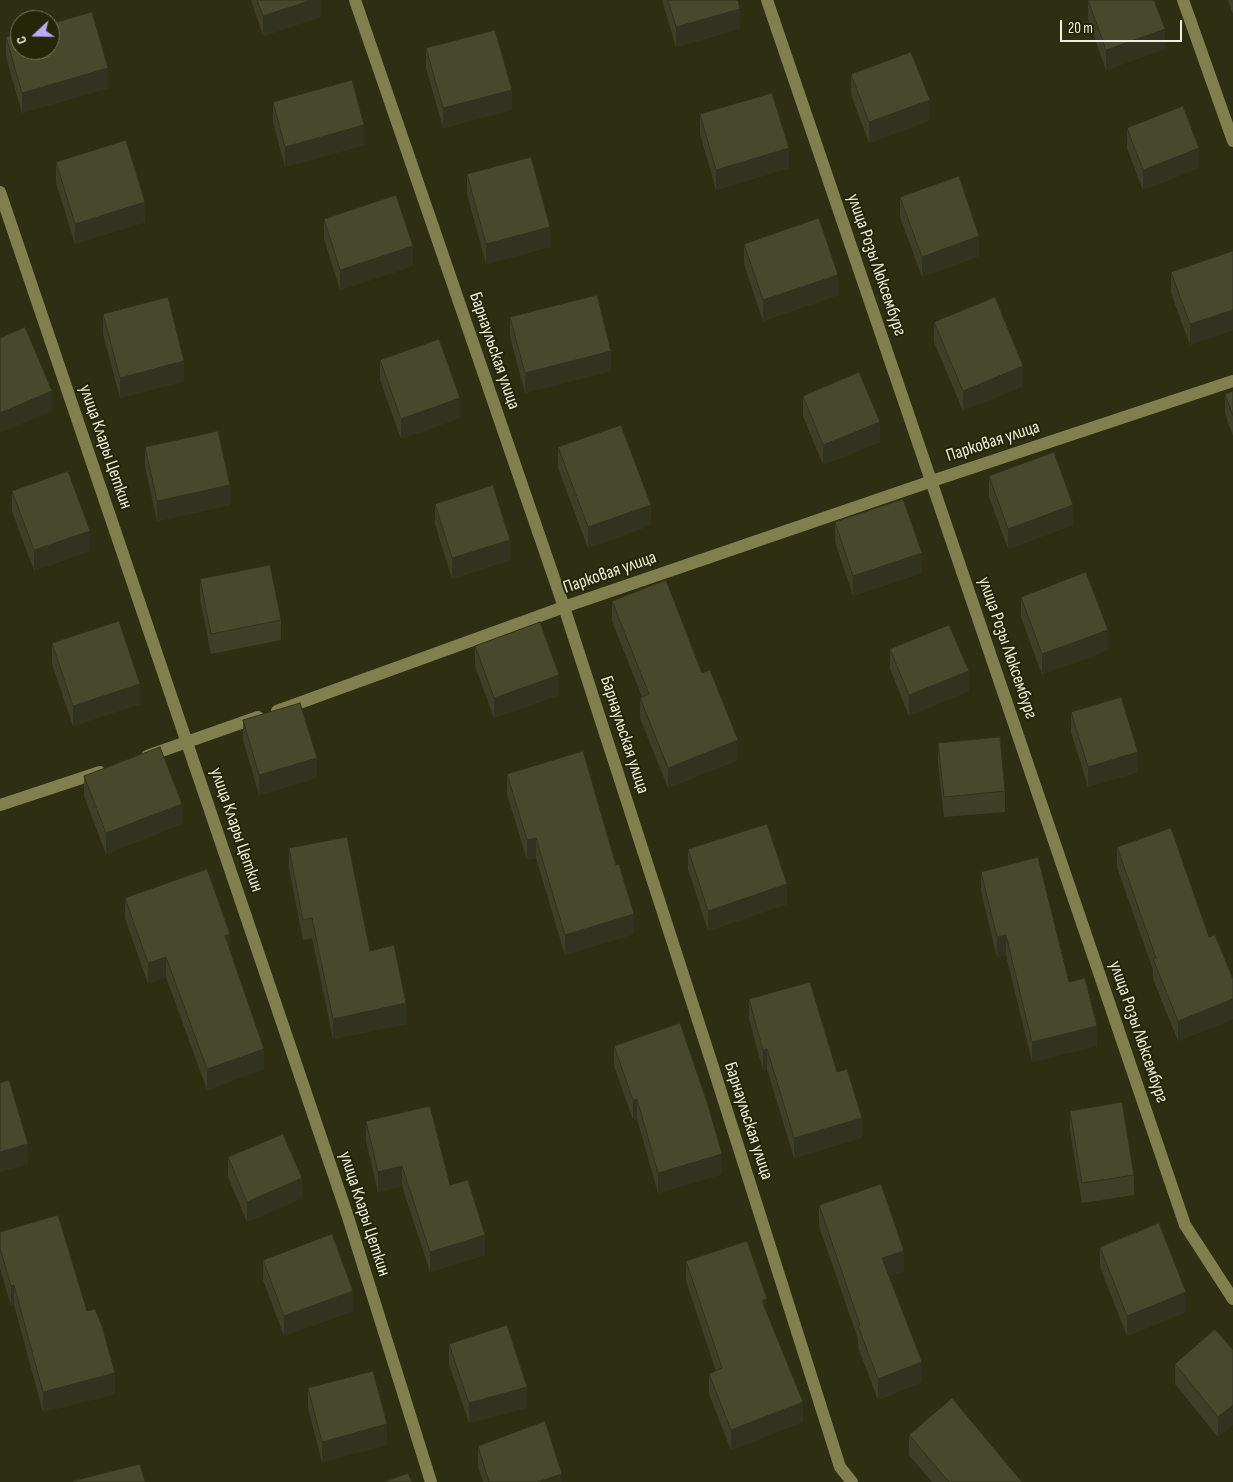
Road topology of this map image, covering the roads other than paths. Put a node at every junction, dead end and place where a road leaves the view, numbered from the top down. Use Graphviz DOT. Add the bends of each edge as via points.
graph roads {
  1 [pos="355,0"];
  2 [pos="766,0"];
  3 [pos="1183,0"];
  4 [pos="1233,141"];
  5 [pos="0,192"];
  6 [pos="1233,381"];
  7 [pos="932,481"];
  8 [pos="564,607"];
  9 [pos="188,743"];
  10 [pos="131,762"];
  11 [pos="113,768"];
  12 [pos="0,805"];
  13 [pos="1233,1299"];
  14 [pos="432,1482"];
  15 [pos="852,1482"];
  1 -- 8 [label="street, Барнаульская улица"];
  2 -- 7 [label="street, улица Розы Люксембург"];
  3 -- 4 [label="street"];
  5 -- 9 [label="street, улица Клары Цеткин"];
  6 -- 7 [label="street, Парковая улица"];
  7 -- 8 [label="street, Парковая улица"];
  7 -- 13 [label="street, улица Розы Люксембург" via="1185,1225"];
  8 -- 9 [label="street, Парковая улица"];
  8 -- 15 [label="street, Барнаульская улица" via="840,1467"];
  9 -- 10 [label="street, Парковая улица"];
  9 -- 14 [label="street, улица Клары Цеткин" via="347,1214"];
  11 -- 12 [label="street"];
}
